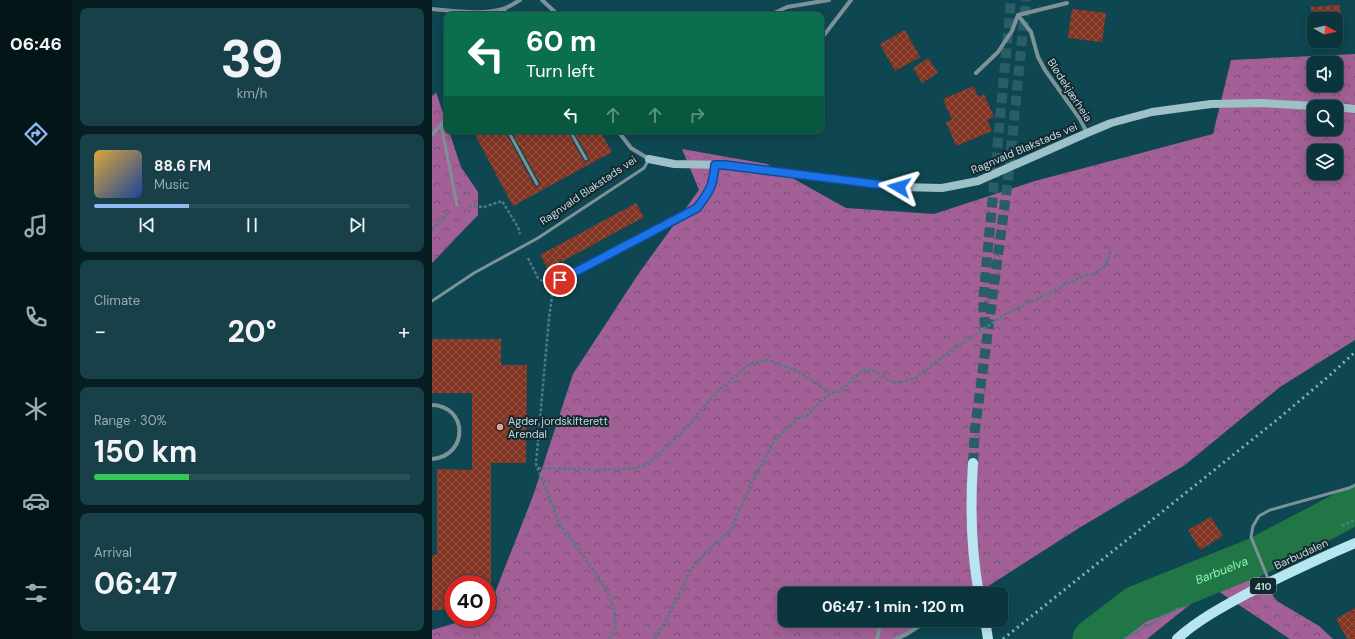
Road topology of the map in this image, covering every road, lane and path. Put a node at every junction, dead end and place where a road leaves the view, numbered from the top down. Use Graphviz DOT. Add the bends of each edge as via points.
graph roads {
  1 [pos="520,0"];
  2 [pos="542,0"];
  3 [pos="828,0"];
  4 [pos="851,0"];
  5 [pos="1067,3"];
  6 [pos="504,8"];
  7 [pos="432,9"];
  8 [pos="505,12"];
  9 [pos="555,12"];
  10 [pos="777,12"];
  11 [pos="1018,15"];
  12 [pos="824,35"];
  13 [pos="976,73"];
  14 [pos="1307,106"];
  15 [pos="1343,108"];
  16 [pos="1355,109"];
  17 [pos="444,121"];
  18 [pos="441,124"];
  19 [pos="1087,133"];
  20 [pos="432,134"];
  21 [pos="510,134"];
  22 [pos="572,134"];
  23 [pos="620,134"];
  24 [pos="586,159"];
  25 [pos="649,159"];
  26 [pos="715,165"];
  27 [pos="537,184"];
  28 [pos="456,205"];
  29 [pos="484,207"];
  30 [pos="518,227"];
  31 [pos="432,230"];
  32 [pos="1111,251"];
  33 [pos="529,263"];
  34 [pos="554,280"];
  35 [pos="560,280"];
  36 [pos="554,286"];
  37 [pos="432,302"];
  38 [pos="831,393"];
  39 [pos="432,405"];
  40 [pos="432,459"];
  41 [pos="973,463"];
  42 [pos="538,468"];
  43 [pos="1355,485"];
  44 [pos="1355,520"];
  45 [pos="1342,526"];
  46 [pos="1355,543"];
  47 [pos="1269,582"];
  48 [pos="978,587"];
  49 [pos="1181,608"];
  50 [pos="880,627"];
  51 [pos="918,627"];
  52 [pos="986,627"];
  53 [pos="609,639"];
  54 [pos="655,639"];
  55 [pos="877,639"];
  56 [pos="896,639"];
  57 [pos="988,639"];
  58 [pos="1124,639"];
  59 [pos="1177,639"];
  1 -- 6 [label="street"];
  2 -- 9 [label="street"];
  3 -- 10 [label="street"];
  4 -- 12 [label="street"];
  5 -- 11 [label="street"];
  6 -- 7 [label="street" via="457,12"];
  6 -- 8 [label="street"];
  11 -- 13 [label="street" via="998,52"];
  11 -- 19 [label="street, Blødekjærheia" via="1032,32 1038,57 1045,70"];
  14 -- 19 [label="street, Ragnvald Blakstads vei" via="1211,104 1152,112 1111,123"];
  15 -- 16 [label="street"];
  17 -- 18 [label="street"];
  18 -- 20 [label="street"];
  18 -- 28 [label="lane"];
  19 -- 26 [label="street, Ragnvald Blakstads vei" via="978,181 942,188 899,187"];
  21 -- 27 [label="lane"];
  22 -- 24 [label="lane"];
  23 -- 25 [label="street" via="631,148"];
  25 -- 26 [label="street, Ragnvald Blakstads vei" via="674,164"];
  25 -- 37 [label="lane, Ragnvald Blakstads vei" via="644,168"];
  26 -- 35 [label="lane" via="713,182 708,194 697,208"];
  28 -- 31 [label="path"];
  29 -- 30 [label="path" via="502,201"];
  32 -- 38 [label="path" via="1105,266 1095,273 1079,278 1004,315 932,364 916,378 901,382 890,380 873,370 862,370 840,391"];
  33 -- 34 [label="path" via="538,278 545,282"];
  36 -- 42 [label="path" via="548,318 536,464"];
  38 -- 42 [label="path" via="797,371 766,360 749,364 713,396 684,430 651,462 637,468 616,470"];
  38 -- 54 [label="path" via="810,414 799,418 776,438 730,531 691,569"];
  39 -- 40 [label="street" via="446,408 453,414 460,431 459,440 448,455"];
  41 -- 48 [label="main road" via="970,507"];
  42 -- 53 [label="path" via="559,523 602,582 614,608 616,627"];
  43 -- 47 [label="lane" via="1270,510 1259,516 1253,526 1251,537"];
  44 -- 45 [label="path"];
  46 -- 47 [label="main road, Barbudalen / 410"];
  47 -- 59 [label="main road, Barbudalen / 410" via="1190,627"];
  49 -- 58 [label="path"];
  50 -- 55 [label="street"];
  51 -- 56 [label="street"];
  52 -- 57 [label="main road"];
}
